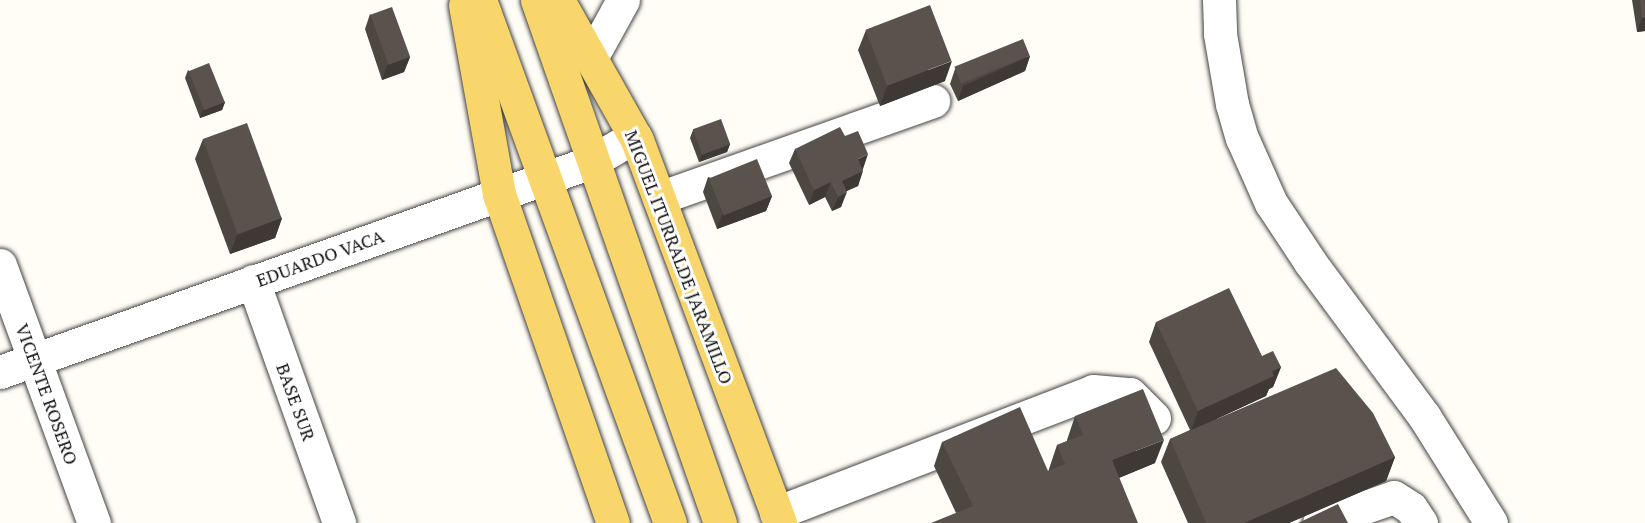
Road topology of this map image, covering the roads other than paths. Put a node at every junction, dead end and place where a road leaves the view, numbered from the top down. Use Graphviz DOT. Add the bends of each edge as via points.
graph roads {
  1 [pos="465,0"];
  2 [pos="480,0"];
  3 [pos="537,0"];
  4 [pos="558,0"];
  5 [pos="622,0"];
  6 [pos="1219,0"];
  7 [pos="591,58"];
  8 [pos="933,101"];
  9 [pos="635,136"];
  10 [pos="591,162"];
  11 [pos="547,177"];
  12 [pos="500,194"];
  13 [pos="659,198"];
  14 [pos="0,265"];
  15 [pos="254,281"];
  16 [pos="34,360"];
  17 [pos="0,372"];
  18 [pos="1154,418"];
  19 [pos="778,518"];
  20 [pos="94,523"];
  21 [pos="339,523"];
  22 [pos="613,523"];
  23 [pos="670,523"];
  24 [pos="720,523"];
  25 [pos="1318,523"];
  26 [pos="1421,523"];
  27 [pos="1491,523"];
  1 -- 12 [label="main road"];
  2 -- 11 [label="main road"];
  3 -- 10 [label="main road"];
  4 -- 7 [label="main road, MIGUEL ITURRALDE JARAMILLO"];
  5 -- 7 [label="street"];
  6 -- 27 [label="street" via="1220,34 1232,104 1242,138 1271,203 1303,253 1424,416"];
  7 -- 9 [label="main road, MIGUEL ITURRALDE JARAMILLO"];
  8 -- 13 [label="street"];
  9 -- 10 [label="street, EDUARDO VACA"];
  9 -- 13 [label="main road, MIGUEL ITURRALDE JARAMILLO"];
  10 -- 11 [label="street, EDUARDO VACA"];
  10 -- 24 [label="main road"];
  11 -- 12 [label="street, EDUARDO VACA"];
  11 -- 23 [label="main road"];
  12 -- 15 [label="street, EDUARDO VACA"];
  12 -- 22 [label="main road"];
  13 -- 19 [label="main road, MIGUEL ITURRALDE JARAMILLO"];
  14 -- 16 [label="street, VICENTE ROSERO"];
  15 -- 16 [label="street, EDUARDO VACA"];
  15 -- 21 [label="street, BASE SUR"];
  16 -- 17 [label="street, EDUARDO VACA"];
  16 -- 20 [label="street, VICENTE ROSERO"];
  18 -- 19 [label="street" via="1130,394 1094,391"];
  25 -- 26 [label="street" via="1394,497 1411,508"];
}
